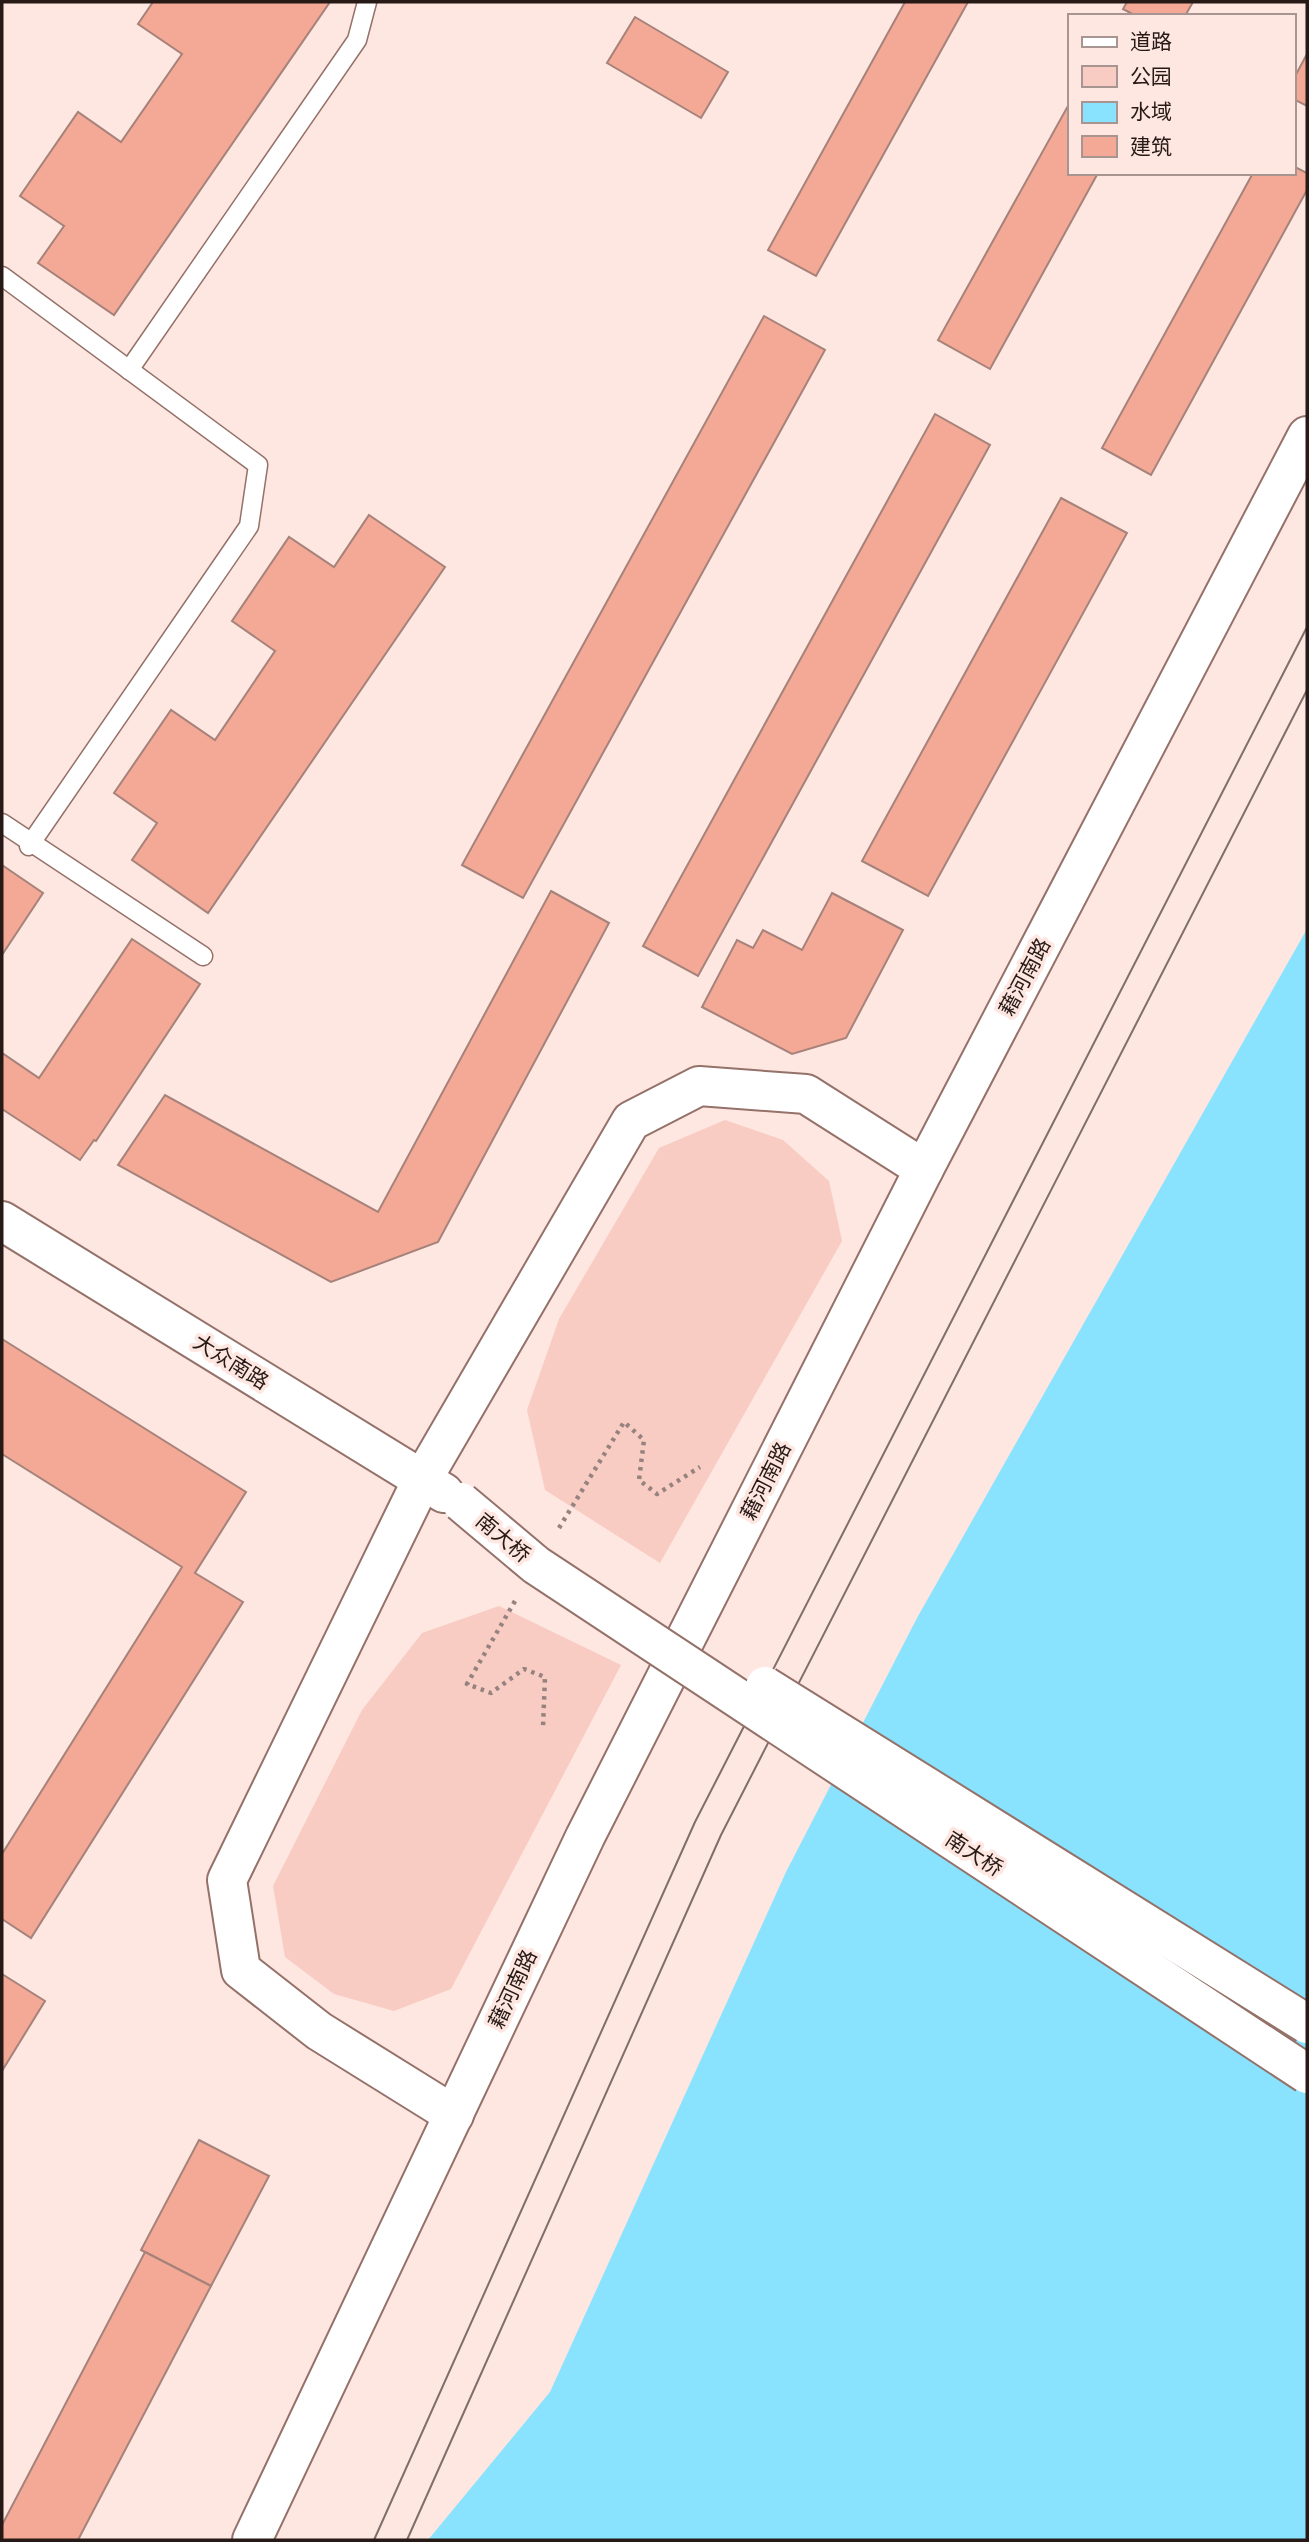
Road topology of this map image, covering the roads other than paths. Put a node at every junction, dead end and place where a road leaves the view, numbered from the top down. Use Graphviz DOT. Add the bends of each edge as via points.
graph roads {
  1 [pos="367,2"];
  2 [pos="2,276"];
  3 [pos="129,370"];
  4 [pos="1307,436"];
  5 [pos="2,823"];
  6 [pos="30,844"];
  7 [pos="203,956"];
  8 [pos="924,1169"];
  9 [pos="2,1221"];
  10 [pos="422,1480"];
  11 [pos="460,1502"];
  12 [pos="541,1557"];
  13 [pos="1307,2024"];
  14 [pos="1307,2074"];
  15 [pos="454,2115"];
  16 [pos="252,2540"];
  1 -- 3 [label="lane" via="357,40"];
  2 -- 3 [label="lane"];
  3 -- 6 [label="lane" via="258,465 249,526"];
  4 -- 8 [label="main road, 藉河南路"];
  5 -- 6 [label="lane"];
  6 -- 7 [label="lane"];
  8 -- 10 [label="main road" via="806,1094 699,1086 631,1121"];
  8 -- 15 [label="main road, 藉河南路" via="585,1837"];
  9 -- 10 [label="main road, 大众南路"];
  10 -- 11 [label="main road, 大众南路"];
  10 -- 15 [label="main road" via="227,1880 241,1970 318,2031"];
  11 -- 12 [label="main road, 南大桥, bridge"];
  12 -- 13 [label="main road, 南大桥, bridge"];
  12 -- 14 [label="main road, 南大桥, bridge"];
  15 -- 16 [label="main road, 藉河南路"];
}
